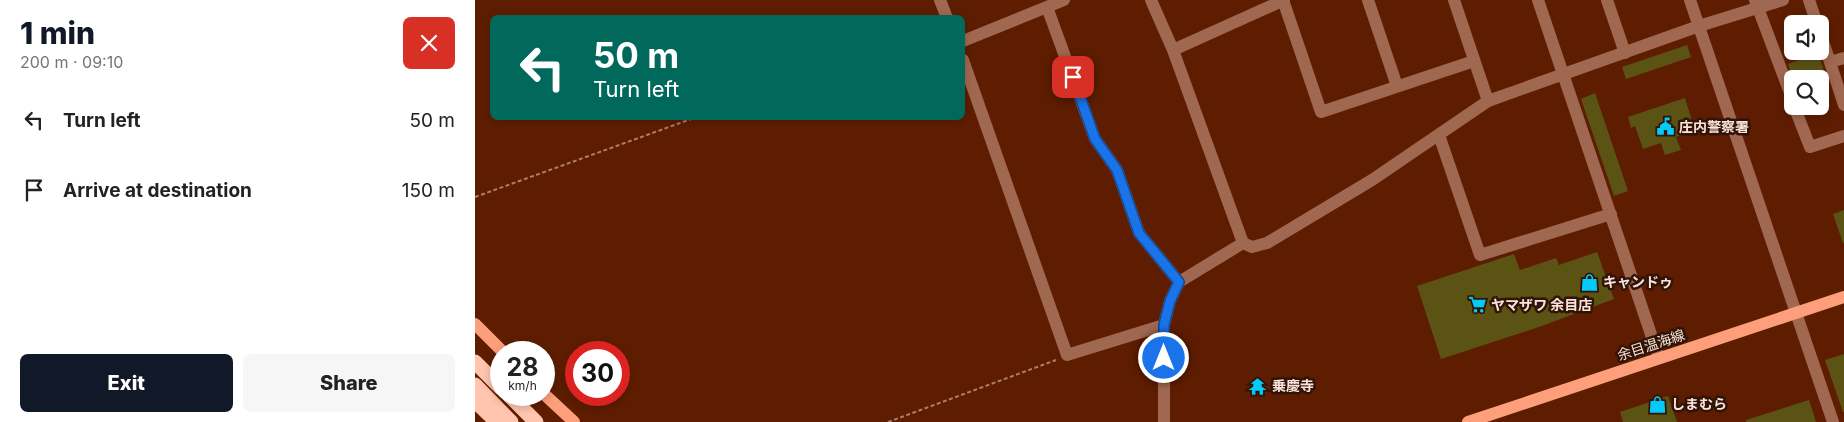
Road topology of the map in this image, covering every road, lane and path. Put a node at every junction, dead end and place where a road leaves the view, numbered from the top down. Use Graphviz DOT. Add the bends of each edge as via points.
graph roads {
  1 [pos="941,0"];
  2 [pos="1063,0"];
  3 [pos="1151,0"];
  4 [pos="1284,0"];
  5 [pos="1368,0"];
  6 [pos="1454,0"];
  7 [pos="1538,0"];
  8 [pos="1607,0"];
  9 [pos="1690,0"];
  10 [pos="1783,0"];
  11 [pos="1809,0"];
  12 [pos="1757,4"];
  13 [pos="1047,6"];
  14 [pos="946,15"];
  15 [pos="1814,15"];
  16 [pos="1699,26"];
  17 [pos="965,40"];
  18 [pos="1173,50"];
  19 [pos="1625,53"];
  20 [pos="1844,58"];
  21 [pos="1829,59"];
  22 [pos="1474,61"];
  23 [pos="1830,62"];
  24 [pos="965,66"];
  25 [pos="1564,74"];
  26 [pos="1784,77"];
  27 [pos="1397,86"];
  28 [pos="1488,101"];
  29 [pos="1844,105"];
  30 [pos="1798,115"];
  31 [pos="688,120"];
  32 [pos="1439,135"];
  33 [pos="1844,136"];
  34 [pos="475,196"];
  35 [pos="1611,214"];
  36 [pos="1243,243"];
  37 [pos="1179,282"];
  38 [pos="1844,296"];
  39 [pos="1796,313"];
  40 [pos="475,324"];
  41 [pos="1164,325"];
  42 [pos="492,341"];
  43 [pos="1067,355"];
  44 [pos="1659,358"];
  45 [pos="475,362"];
  46 [pos="490,377"];
  47 [pos="475,385"];
  48 [pos="475,401"];
  49 [pos="555,404"];
  50 [pos="520,406"];
  51 [pos="497,422"];
  52 [pos="511,422"];
  53 [pos="537,422"];
  54 [pos="574,422"];
  55 [pos="888,422"];
  56 [pos="1163,422"];
  57 [pos="1468,422"];
  58 [pos="1833,422"];
  1 -- 14 [label="street"];
  2 -- 13 [label="street"];
  3 -- 18 [label="street"];
  4 -- 18 [label="street"];
  4 -- 27 [label="street" via="1321,112"];
  5 -- 27 [label="street"];
  6 -- 22 [label="street"];
  7 -- 25 [label="street"];
  8 -- 19 [label="street"];
  9 -- 16 [label="street"];
  10 -- 12 [label="street"];
  11 -- 15 [label="street"];
  12 -- 16 [label="street"];
  12 -- 26 [label="street"];
  13 -- 17 [label="street"];
  13 -- 37 [label="street" via="1095,139 1117,170 1139,233"];
  16 -- 19 [label="street"];
  16 -- 39 [label="street"];
  18 -- 36 [label="street"];
  19 -- 25 [label="street"];
  20 -- 23 [label="street"];
  21 -- 23 [label="street"];
  22 -- 27 [label="street"];
  22 -- 28 [label="street"];
  23 -- 29 [label="street"];
  24 -- 43 [label="street"];
  25 -- 28 [label="street"];
  25 -- 35 [label="street"];
  28 -- 32 [label="street"];
  30 -- 33 [label="street" via="1810,147"];
  31 -- 34 [label="path"];
  32 -- 35 [label="street" via="1481,256"];
  32 -- 36 [label="street" via="1267,243 1252,247"];
  35 -- 44 [label="street"];
  36 -- 37 [label="street"];
  37 -- 41 [label="street"];
  38 -- 39 [label="main road, 余目温海線"];
  39 -- 44 [label="main road, 余目温海線"];
  39 -- 58 [label="street"];
  40 -- 42 [label="main road"];
  41 -- 43 [label="street"];
  41 -- 56 [label="street"];
  43 -- 55 [label="path"];
  44 -- 57 [label="main road, 余目温海線"];
  45 -- 46 [label="highway"];
  47 -- 52 [label="highway"];
  48 -- 51 [label="highway"];
  49 -- 54 [label="main road"];
  50 -- 53 [label="highway"];
}
